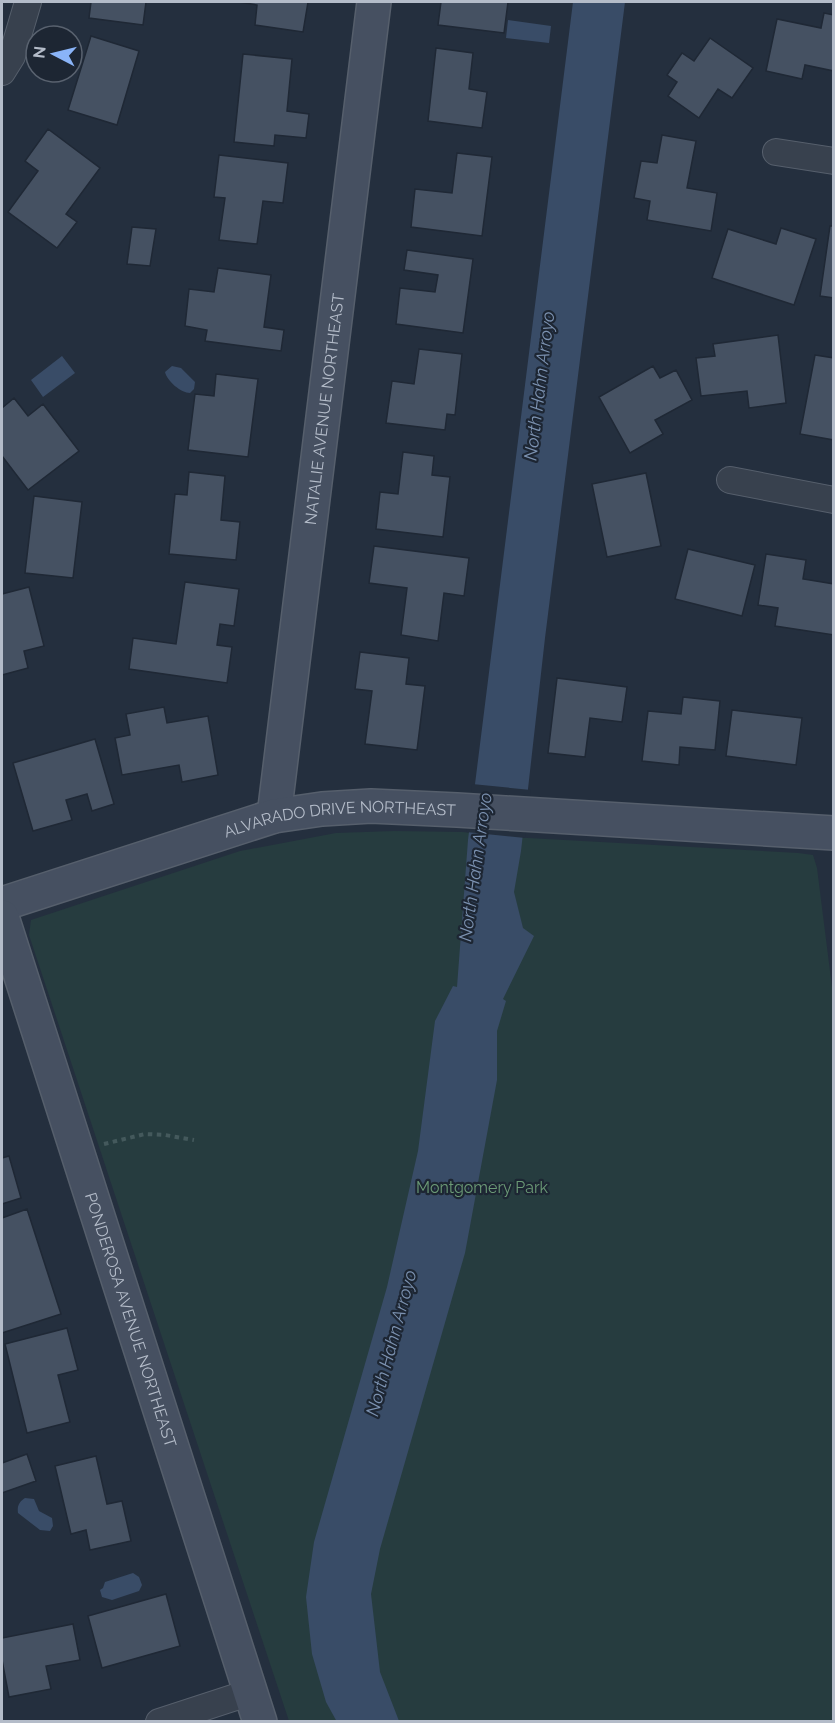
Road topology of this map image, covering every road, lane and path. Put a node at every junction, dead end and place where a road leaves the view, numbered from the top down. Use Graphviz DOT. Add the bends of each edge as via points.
graph roads {
  1 [pos="28,2"];
  2 [pos="374,2"];
  3 [pos="2,72"];
  4 [pos="776,152"];
  5 [pos="834,161"];
  6 [pos="730,480"];
  7 [pos="834,500"];
  8 [pos="274,816"];
  9 [pos="834,832"];
  10 [pos="2,904"];
  11 [pos="2,917"];
  12 [pos="194,1140"];
  13 [pos="97,1146"];
  14 [pos="255,1707"];
  15 [pos="159,1722"];
  1 -- 3 [label="street" via="12,56"];
  2 -- 8 [label="street, NATALIE AVENUE NORTHEAST"];
  4 -- 5 [label="street"];
  6 -- 7 [label="street"];
  8 -- 9 [label="street, ALVARADO DRIVE NORTHEAST" via="371,806"];
  8 -- 10 [label="street, ALVARADO DRIVE NORTHEAST"];
  11 -- 14 [label="street, PONDEROSA AVENUE NORTHEAST"];
  12 -- 13 [label="path" via="146,1134"];
  14 -- 15 [label="street"];
}
